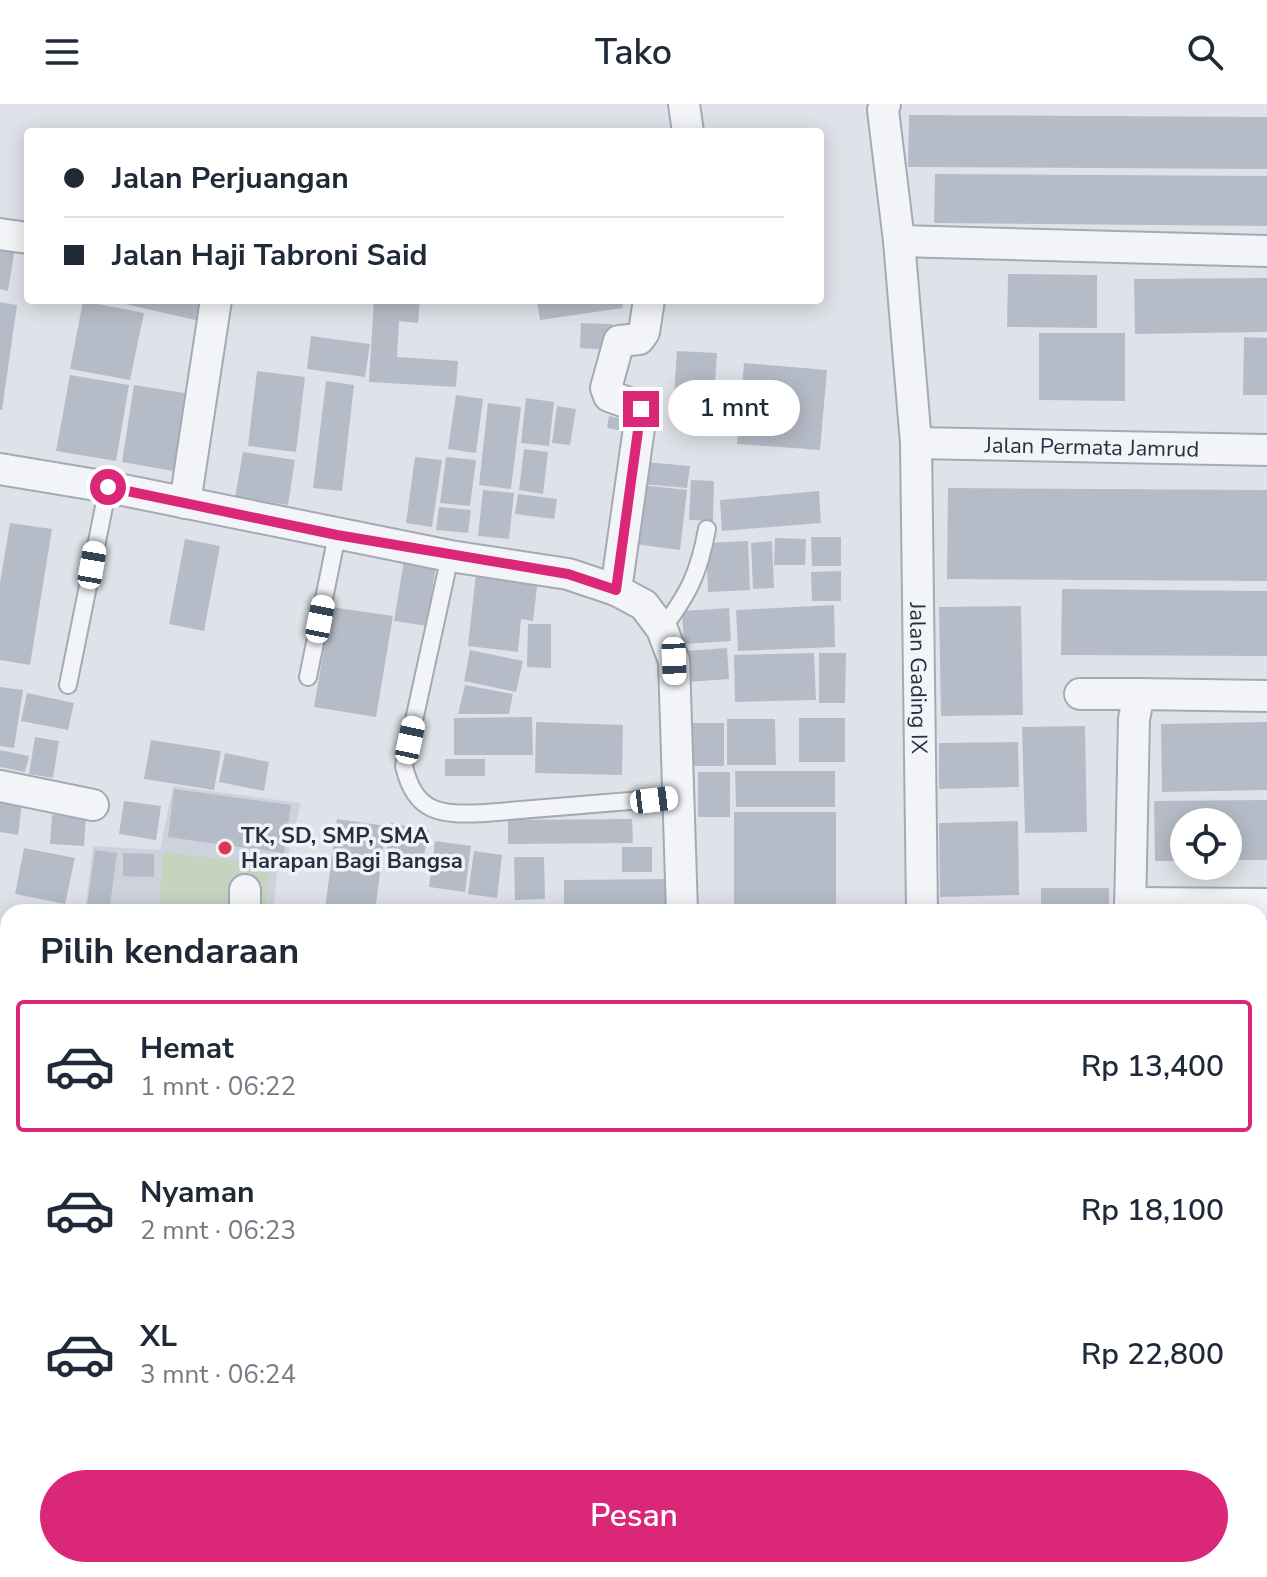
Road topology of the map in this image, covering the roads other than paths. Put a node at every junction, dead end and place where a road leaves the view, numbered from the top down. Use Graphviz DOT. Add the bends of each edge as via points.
graph roads {
  1 [pos="684,104"];
  2 [pos="885,104"];
  3 [pos="687,128"];
  4 [pos="0,234"];
  5 [pos="24,237"];
  6 [pos="899,241"];
  7 [pos="1267,251"];
  8 [pos="215,304"];
  9 [pos="648,304"];
  10 [pos="916,443"];
  11 [pos="1267,450"];
  12 [pos="0,469"];
  13 [pos="108,487"];
  14 [pos="185,503"];
  15 [pos="707,529"];
  16 [pos="337,535"];
  17 [pos="450,556"];
  18 [pos="616,590"];
  19 [pos="662,629"];
  20 [pos="308,677"];
  21 [pos="68,685"];
  22 [pos="1080,694"];
  23 [pos="1267,696"];
  24 [pos="1136,706"];
  25 [pos="0,786"];
  26 [pos="678,797"];
  27 [pos="93,805"];
  28 [pos="682,904"];
  29 [pos="922,904"];
  30 [pos="1130,904"];
  1 -- 3 [label="street"];
  2 -- 6 [label="street, Jalan Gading IX"];
  4 -- 5 [label="street"];
  6 -- 7 [label="street"];
  6 -- 10 [label="street, Jalan Gading IX"];
  8 -- 14 [label="street"];
  9 -- 18 [label="street" via="643,336 619,341 606,388 609,396 637,406 641,414"];
  10 -- 11 [label="street, Jalan Permata Jamrud"];
  10 -- 29 [label="street, Jalan Gading IX"];
  12 -- 13 [label="street"];
  13 -- 14 [label="street"];
  13 -- 21 [label="lane"];
  14 -- 16 [label="street"];
  15 -- 19 [label="lane" via="700,565 684,600"];
  16 -- 17 [label="street"];
  16 -- 20 [label="lane"];
  17 -- 18 [label="street" via="568,574"];
  17 -- 26 [label="lane" via="404,766 409,787 425,806 470,814"];
  18 -- 19 [label="street" via="644,605"];
  19 -- 26 [label="street" via="674,661"];
  22 -- 24 [label="street"];
  23 -- 24 [label="street"];
  24 -- 30 [label="street"];
  25 -- 27 [label="street"];
  26 -- 28 [label="street"];
}
